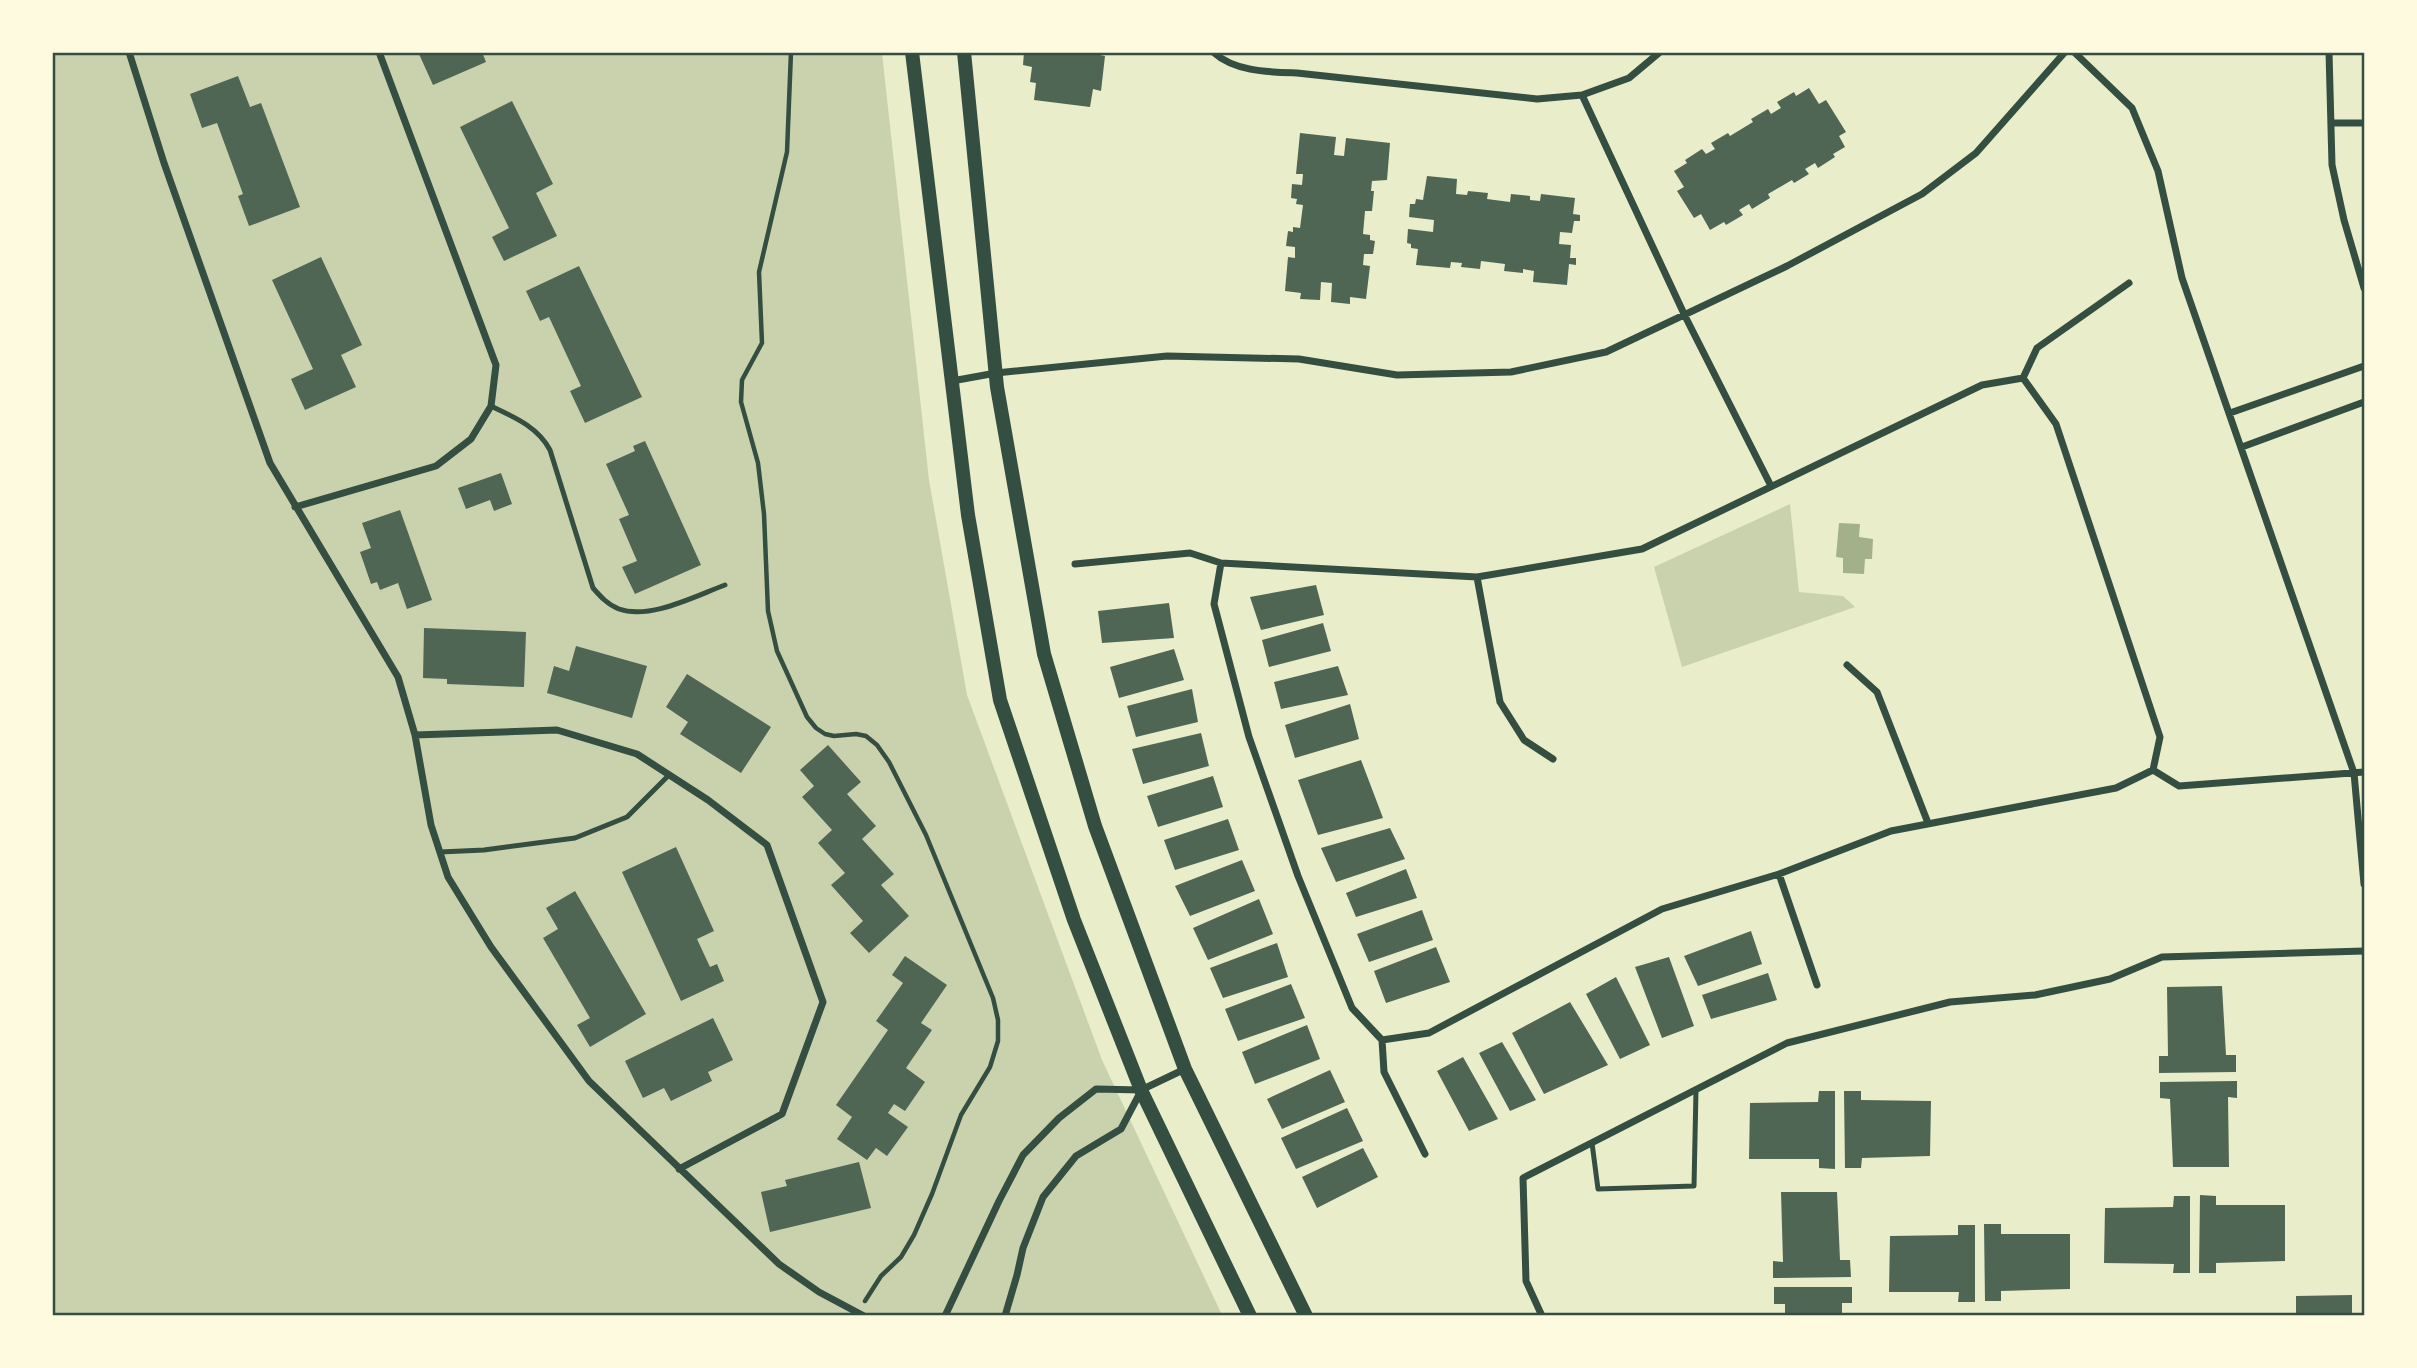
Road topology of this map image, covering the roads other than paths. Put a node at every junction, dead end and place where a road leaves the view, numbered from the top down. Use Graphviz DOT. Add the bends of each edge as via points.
graph roads {
  1 [pos="129,52"];
  2 [pos="379,52"];
  3 [pos="912,52"];
  4 [pos="964,52"];
  5 [pos="1213,52"];
  6 [pos="1660,52"];
  7 [pos="2065,52"];
  8 [pos="2074,52"];
  9 [pos="2329,52"];
  10 [pos="1582,95"];
  11 [pos="2331,123"];
  12 [pos="2364,123"];
  13 [pos="2129,283"];
  14 [pos="2364,288"];
  15 [pos="1685,316"];
  16 [pos="2364,366"];
  17 [pos="996,373"];
  18 [pos="2023,378"];
  19 [pos="952,381"];
  20 [pos="2364,402"];
  21 [pos="491,406"];
  22 [pos="2230,412"];
  23 [pos="2242,447"];
  24 [pos="1771,486"];
  25 [pos="295,508"];
  26 [pos="1221,563"];
  27 [pos="1075,564"];
  28 [pos="1477,577"];
  29 [pos="725,585"];
  30 [pos="1847,665"];
  31 [pos="415,735"];
  32 [pos="1553,759"];
  33 [pos="2153,770"];
  34 [pos="2364,772"];
  35 [pos="2354,773"];
  36 [pos="669,775"];
  37 [pos="1928,823"];
  38 [pos="440,852"];
  39 [pos="1779,874"];
  40 [pos="2364,884"];
  41 [pos="2364,951"];
  42 [pos="1817,985"];
  43 [pos="1382,1040"];
  44 [pos="1185,1069"];
  45 [pos="1141,1090"];
  46 [pos="1696,1090"];
  47 [pos="1592,1143"];
  48 [pos="1425,1154"];
  49 [pos="679,1169"];
  50 [pos="860,1314"];
  51 [pos="946,1315"];
  52 [pos="1005,1315"];
  53 [pos="1250,1315"];
  54 [pos="1306,1315"];
  55 [pos="1542,1315"];
  1 -- 25 [label="street" via="163,163 270,463"];
  2 -- 21 [label="street" via="496,365"];
  3 -- 19 [label="main road"];
  4 -- 17 [label="main road"];
  5 -- 10 [label="street" via="1226,63 1271,72 1537,99"];
  6 -- 10 [label="street" via="1629,78"];
  7 -- 15 [label="street" via="1976,153 1922,194"];
  8 -- 22 [label="street" via="2132,108 2158,171 2182,278"];
  9 -- 11 [label="street"];
  10 -- 15 [label="street"];
  11 -- 12 [label="street"];
  11 -- 14 [label="street" via="2332,165"];
  13 -- 18 [label="street" via="2037,348"];
  15 -- 17 [label="street" via="1606,352 1511,372 1397,375 1299,359 1167,356"];
  15 -- 24 [label="street"];
  16 -- 22 [label="street"];
  17 -- 19 [label="street"];
  17 -- 44 [label="main road" via="1044,654 1095,827"];
  18 -- 24 [label="street" via="1982,385"];
  18 -- 33 [label="street" via="2056,424 2160,737"];
  19 -- 45 [label="main road" via="968,515 1000,699 1074,920"];
  20 -- 23 [label="street"];
  21 -- 25 [label="street" via="471,439 436,466"];
  21 -- 29 [label="lane" via="543,438 550,450 593,588 604,600 618,609 645,610"];
  22 -- 23 [label="street"];
  23 -- 35 [label="street"];
  24 -- 28 [label="street" via="1642,549"];
  25 -- 31 [label="street" via="398,677"];
  26 -- 27 [label="street" via="1190,553"];
  26 -- 28 [label="street"];
  26 -- 43 [label="street" via="1214,604 1249,737 1298,876 1352,1008"];
  28 -- 32 [label="street" via="1500,702 1524,740"];
  30 -- 37 [label="street" via="1877,692"];
  31 -- 36 [label="street" via="557,730 637,754"];
  31 -- 38 [label="street"];
  33 -- 35 [label="street" via="2179,786"];
  33 -- 37 [label="street" via="2116,788"];
  34 -- 35 [label="street"];
  35 -- 40 [label="street"];
  36 -- 38 [label="lane" via="627,817 575,838"];
  36 -- 49 [label="street" via="766,845 823,1002 782,1114"];
  37 -- 39 [label="street" via="1891,831"];
  38 -- 49 [label="street" via="449,877 491,947 589,1081"];
  39 -- 42 [label="street"];
  39 -- 43 [label="street" via="1662,909 1429,1033"];
  41 -- 46 [label="street" via="2162,957 2110,979 2035,995 1950,1002 1787,1043"];
  43 -- 48 [label="street" via="1384,1072"];
  44 -- 45 [label="street"];
  44 -- 54 [label="main road"];
  45 -- 51 [label="street" via="1096,1089 1023,1155"];
  45 -- 52 [label="street" via="1121,1129 1076,1156 1043,1197"];
  45 -- 53 [label="main road"];
  46 -- 47 [label="street"];
  46 -- 47 [label="lane" via="1694,1186 1598,1189"];
  47 -- 55 [label="street" via="1523,1178 1526,1281"];
  49 -- 50 [label="street" via="779,1264"];
}
